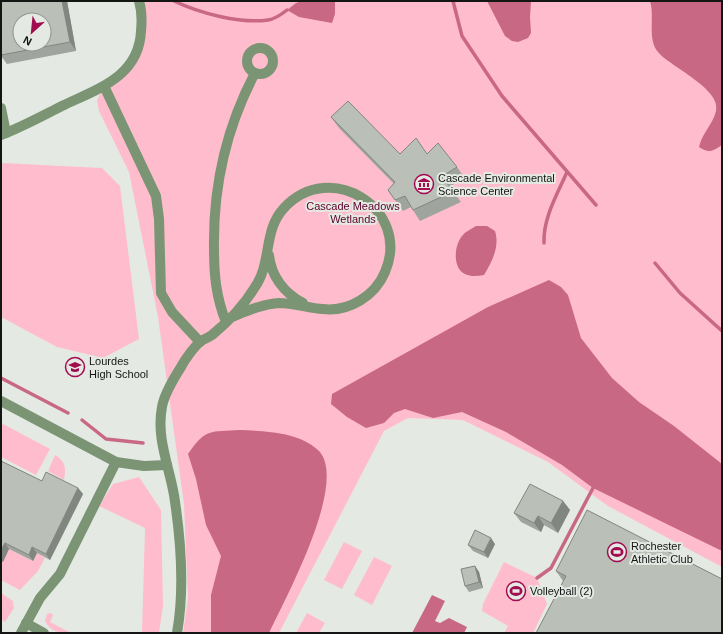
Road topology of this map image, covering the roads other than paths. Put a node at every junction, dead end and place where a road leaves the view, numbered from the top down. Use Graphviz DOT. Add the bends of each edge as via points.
graph roads {
  1 [pos="139,1"];
  2 [pos="255,73"];
  3 [pos="104,86"];
  4 [pos="1,108"];
  5 [pos="4,134"];
  6 [pos="268,251"];
  7 [pos="307,305"];
  8 [pos="229,319"];
  9 [pos="200,342"];
  10 [pos="1,401"];
  11 [pos="116,462"];
  12 [pos="167,465"];
  13 [pos="26,624"];
  14 [pos="177,630"];
  15 [pos="21,633"];
  16 [pos="44,633"];
  1 -- 3 [label="street" via="142,9 142,27 138,51 125,70"];
  2 -- 8 [label="street" via="243,96 227,142 214,217 215,288"];
  3 -- 5 [label="street"];
  3 -- 9 [label="street" via="156,196 162,293 172,312"];
  4 -- 5 [label="street"];
  6 -- 7 [label="street" via="278,282 291,296"];
  6 -- 7 [label="street" via="271,230 281,211 295,198 311,190 332,188 352,192 363,198 378,213 387,230 390,251 386,271 375,288 360,301 340,308 320,309"];
  6 -- 8 [label="street" via="257,285"];
  7 -- 8 [label="street" via="278,304 251,309"];
  8 -- 9 [label="street"];
  9 -- 12 [label="street" via="181,366 162,406 160,434"];
  10 -- 11 [label="street"];
  11 -- 12 [label="street" via="138,466"];
  11 -- 13 [label="street" via="60,574 40,598"];
  12 -- 14 [label="street" via="176,516 182,583"];
  13 -- 15 [label="street"];
  13 -- 16 [label="street"];
}
